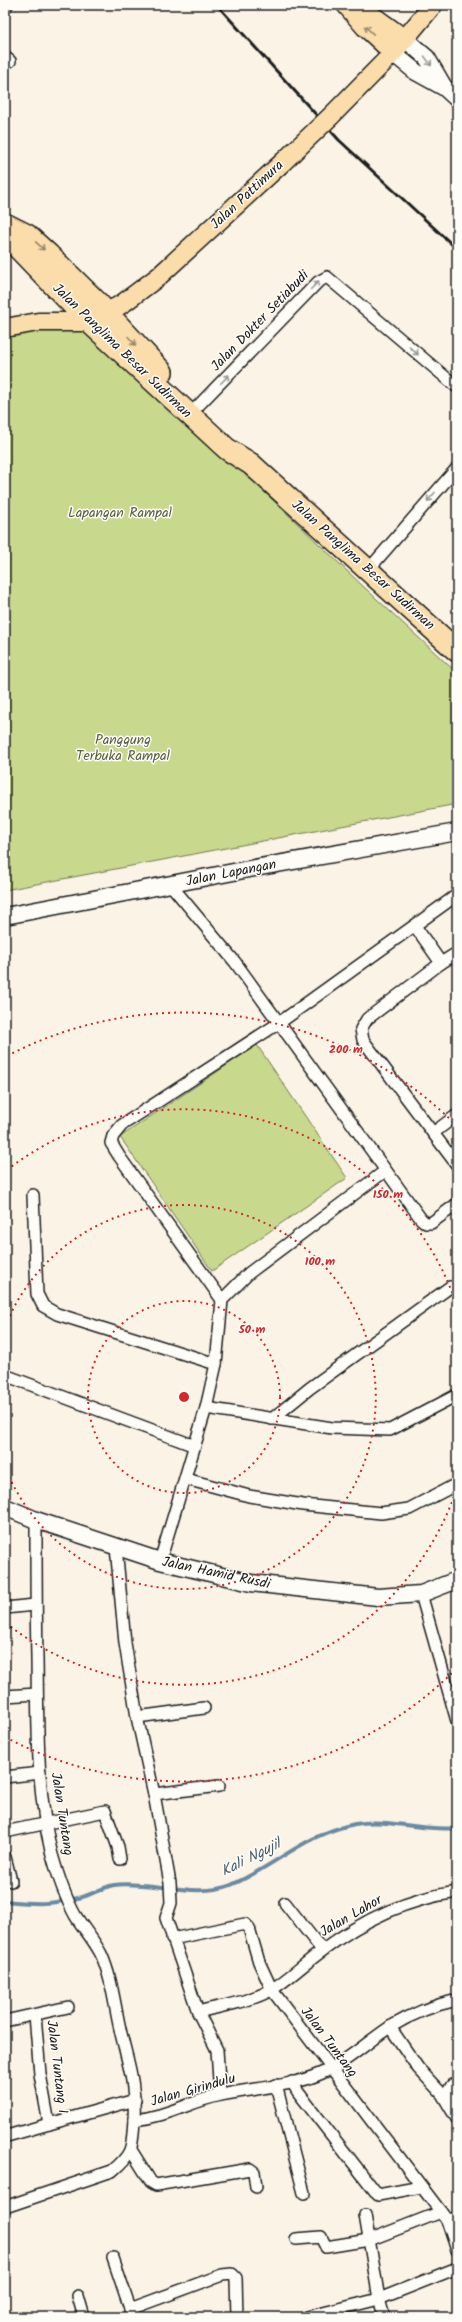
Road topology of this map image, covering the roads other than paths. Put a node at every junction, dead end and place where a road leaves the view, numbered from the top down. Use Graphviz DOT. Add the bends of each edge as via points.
graph roads {
  1 [pos="7,5"];
  2 [pos="346,5"];
  3 [pos="358,5"];
  4 [pos="433,5"];
  5 [pos="5,7"];
  6 [pos="405,39"];
  7 [pos="393,53"];
  8 [pos="453,92"];
  9 [pos="6,225"];
  10 [pos="97,317"];
  11 [pos="5,328"];
  12 [pos="457,387"];
  13 [pos="197,407"];
  14 [pos="251,464"];
  15 [pos="457,468"];
  16 [pos="369,569"];
  17 [pos="457,651"];
  18 [pos="454,834"];
  19 [pos="170,884"];
  20 [pos="457,895"];
  21 [pos="5,916"];
  22 [pos="415,926"];
  23 [pos="457,953"];
  24 [pos="441,963"];
  25 [pos="279,1023"];
  26 [pos="457,1115"];
  27 [pos="433,1133"];
  28 [pos="457,1165"];
  29 [pos="385,1171"];
  30 [pos="33,1195"];
  31 [pos="457,1204"];
  32 [pos="457,1286"];
  33 [pos="222,1300"];
  34 [pos="216,1364"];
  35 [pos="10,1377"];
  36 [pos="457,1395"];
  37 [pos="206,1408"];
  38 [pos="272,1419"];
  39 [pos="195,1446"];
  40 [pos="186,1479"];
  41 [pos="457,1484"];
  42 [pos="5,1507"];
  43 [pos="36,1520"];
  44 [pos="116,1547"];
  45 [pos="160,1561"];
  46 [pos="457,1580"];
  47 [pos="421,1594"];
  48 [pos="35,1605"];
  49 [pos="5,1608"];
  50 [pos="37,1694"];
  51 [pos="5,1696"];
  52 [pos="204,1708"];
  53 [pos="137,1717"];
  54 [pos="457,1721"];
  55 [pos="40,1773"];
  56 [pos="5,1777"];
  57 [pos="219,1786"];
  58 [pos="154,1794"];
  59 [pos="46,1825"];
  60 [pos="5,1832"];
  61 [pos="5,1857"];
  62 [pos="120,1860"];
  63 [pos="11,1882"];
  64 [pos="457,1892"];
  65 [pos="285,1903"];
  66 [pos="172,1939"];
  67 [pos="322,1950"];
  68 [pos="272,1990"];
  69 [pos="457,2000"];
  70 [pos="68,2007"];
  71 [pos="198,2012"];
  72 [pos="35,2015"];
  73 [pos="5,2021"];
  74 [pos="390,2027"];
  75 [pos="330,2069"];
  76 [pos="292,2082"];
  77 [pos="457,2083"];
  78 [pos="276,2086"];
  79 [pos="449,2094"];
  80 [pos="220,2095"];
  81 [pos="135,2100"];
  82 [pos="457,2119"];
  83 [pos="134,2120"];
  84 [pos="49,2124"];
  85 [pos="7,2136"];
  86 [pos="131,2150"];
  87 [pos="256,2187"];
  88 [pos="421,2187"];
  89 [pos="304,2193"];
  90 [pos="5,2207"];
  91 [pos="365,2215"];
  92 [pos="448,2217"];
  93 [pos="296,2239"];
  94 [pos="369,2240"];
  95 [pos="457,2250"];
  96 [pos="113,2258"];
  97 [pos="457,2268"];
  98 [pos="78,2296"];
  99 [pos="379,2298"];
  100 [pos="132,2313"];
  101 [pos="320,2316"];
  102 [pos="84,2317"];
  103 [pos="237,2317"];
  104 [pos="307,2317"];
  105 [pos="384,2317"];
  1 -- 5 [label="street"];
  7 -- 2 [label="main road, one-way"];
  3 -- 6 [label="main road"];
  4 -- 6 [label="main road"];
  6 -- 7 [label="main road, Jalan Pattimura"];
  6 -- 8 [label="street, one-way" via="427,58"];
  7 -- 8 [label="street" via="416,72"];
  7 -- 10 [label="main road, Jalan Pattimura, bridge" via="283,162 158,277 122,304"];
  9 -- 10 [label="highway, Jalan Panglima Besar Sudirman" via="15,246"];
  10 -- 11 [label="main road" via="38,322"];
  10 -- 13 [label="highway, Jalan Panglima Besar Sudirman, one-way" via="158,369"];
  10 -- 14 [label="highway, Jalan Panglima Besar Sudirman" via="227,449"];
  13 -- 12 [label="street, Jalan Dokter Setiabudi, one-way" via="318,282 327,277"];
  13 -- 14 [label="highway, Jalan Panglima Besar Sudirman" via="237,442"];
  14 -- 16 [label="highway, Jalan Panglima Besar Sudirman"];
  15 -- 16 [label="street, one-way"];
  16 -- 17 [label="highway, Jalan Panglima Besar Sudirman"];
  18 -- 19 [label="street, Jalan Lapangan"];
  19 -- 21 [label="street, Jalan Lapangan"];
  19 -- 25 [label="street" via="235,962"];
  20 -- 22 [label="street"];
  22 -- 24 [label="street"];
  22 -- 25 [label="street"];
  23 -- 24 [label="street"];
  24 -- 27 [label="street" via="367,1019 361,1029 363,1040"];
  25 -- 29 [label="street"];
  25 -- 33 [label="street" via="122,1125 111,1143"];
  26 -- 27 [label="street"];
  27 -- 28 [label="street"];
  29 -- 31 [label="street" via="426,1223 431,1223"];
  29 -- 33 [label="street" via="249,1273"];
  30 -- 34 [label="street" via="37,1294 43,1306 58,1314"];
  32 -- 38 [label="street" via="450,1288 367,1347"];
  33 -- 34 [label="street"];
  34 -- 37 [label="street"];
  35 -- 39 [label="street"];
  36 -- 38 [label="street" via="390,1430 332,1428"];
  37 -- 38 [label="street"];
  37 -- 39 [label="street"];
  39 -- 40 [label="street"];
  40 -- 41 [label="street" via="257,1497 303,1505 381,1513 409,1509"];
  40 -- 45 [label="street"];
  42 -- 43 [label="street, Jalan Hamid Rusdi"];
  43 -- 44 [label="street, Jalan Hamid Rusdi"];
  43 -- 48 [label="street, Jalan Tuntang"];
  44 -- 45 [label="street, Jalan Hamid Rusdi"];
  44 -- 53 [label="street" via="125,1643"];
  45 -- 47 [label="street, Jalan Hamid Rusdi" via="251,1583 378,1597"];
  46 -- 47 [label="street, Jalan Hamid Rusdi"];
  47 -- 54 [label="street"];
  48 -- 49 [label="street"];
  48 -- 50 [label="street, Jalan Tuntang"];
  50 -- 51 [label="street"];
  50 -- 55 [label="street, Jalan Tuntang"];
  52 -- 53 [label="street"];
  53 -- 58 [label="street"];
  55 -- 56 [label="street"];
  55 -- 59 [label="street, Jalan Tuntang"];
  57 -- 58 [label="street"];
  58 -- 66 [label="street" via="170,1883 171,1903 166,1915"];
  59 -- 60 [label="street"];
  59 -- 62 [label="street" via="105,1811"];
  59 -- 81 [label="street, Jalan Tuntang" via="64,1891 74,1913 100,1952 111,1982 131,2070"];
  61 -- 63 [label="street"];
  64 -- 67 [label="street, Jalan Lahor" via="423,1898 387,1911 364,1922"];
  65 -- 67 [label="street"];
  66 -- 68 [label="street, Jalan Tuntang" via="245,1924 249,1928 259,1962"];
  66 -- 71 [label="street"];
  67 -- 68 [label="street, Jalan Lahor"];
  68 -- 71 [label="street"];
  68 -- 75 [label="street, Jalan Tuntang"];
  69 -- 74 [label="street, Jalan Girindulu" via="434,2006"];
  70 -- 72 [label="street, Jalan Tuntang I"];
  71 -- 80 [label="street" via="217,2050"];
  72 -- 73 [label="street, Jalan Tuntang I"];
  72 -- 84 [label="street, Jalan Tuntang I" via="40,2074"];
  74 -- 75 [label="street, Jalan Girindulu"];
  74 -- 79 [label="street" via="418,2068"];
  75 -- 76 [label="street, Jalan Girindulu"];
  75 -- 88 [label="street, Jalan Tuntang"];
  76 -- 78 [label="street, Jalan Girindulu"];
  76 -- 88 [label="street" via="378,2195"];
  77 -- 79 [label="street" via="452,2085"];
  78 -- 80 [label="street, Jalan Girindulu"];
  78 -- 89 [label="street"];
  79 -- 82 [label="street"];
  80 -- 83 [label="street, Jalan Girindulu" via="151,2118"];
  81 -- 83 [label="street, Jalan Tuntang"];
  81 -- 84 [label="street, Jalan Tuntang I"];
  83 -- 86 [label="street"];
  84 -- 85 [label="street, Jalan Tuntang I"];
  86 -- 87 [label="street" via="151,2182 156,2185 250,2169 254,2172"];
  86 -- 90 [label="street" via="112,2171"];
  88 -- 92 [label="street, Jalan Tuntang"];
  91 -- 94 [label="street"];
  92 -- 94 [label="street"];
  92 -- 95 [label="street"];
  93 -- 94 [label="street" via="321,2237 326,2247"];
  94 -- 99 [label="street"];
  96 -- 100 [label="street"];
  97 -- 99 [label="street"];
  98 -- 102 [label="street"];
  99 -- 101 [label="street"];
  99 -- 105 [label="street"];
  100 -- 103 [label="street" via="222,2275 232,2274 237,2283"];
  101 -- 104 [label="street"];
}
